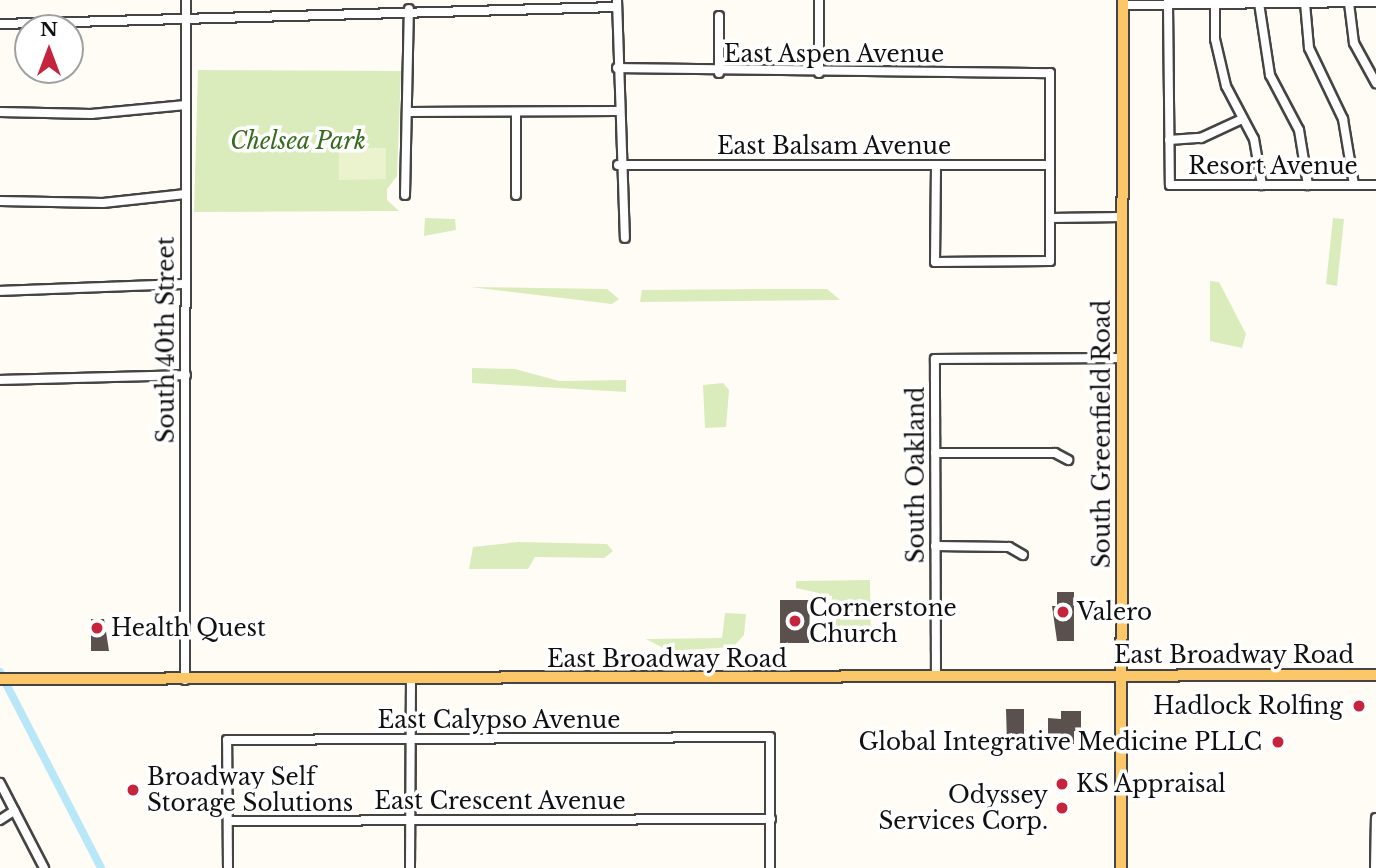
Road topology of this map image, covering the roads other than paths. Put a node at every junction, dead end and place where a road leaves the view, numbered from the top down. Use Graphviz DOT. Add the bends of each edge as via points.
graph roads {
  1 [pos="186,0"];
  2 [pos="819,0"];
  3 [pos="1123,2"];
  4 [pos="1376,2"];
  5 [pos="1259,3"];
  6 [pos="1305,3"];
  7 [pos="1349,3"];
  8 [pos="617,4"];
  9 [pos="1168,4"];
  10 [pos="1215,4"];
  11 [pos="409,9"];
  12 [pos="186,16"];
  13 [pos="719,16"];
  14 [pos="0,24"];
  15 [pos="1372,65"];
  16 [pos="617,68"];
  17 [pos="819,73"];
  18 [pos="719,74"];
  19 [pos="1376,83"];
  20 [pos="186,105"];
  21 [pos="617,111"];
  22 [pos="0,112"];
  23 [pos="409,112"];
  24 [pos="516,112"];
  25 [pos="1242,119"];
  26 [pos="1169,140"];
  27 [pos="618,165"];
  28 [pos="936,165"];
  29 [pos="1050,165"];
  30 [pos="1308,184"];
  31 [pos="1262,185"];
  32 [pos="1354,185"];
  33 [pos="1376,185"];
  34 [pos="186,194"];
  35 [pos="405,195"];
  36 [pos="516,195"];
  37 [pos="0,201"];
  38 [pos="1123,217"];
  39 [pos="1050,218"];
  40 [pos="625,238"];
  41 [pos="186,284"];
  42 [pos="0,291"];
  43 [pos="1122,358"];
  44 [pos="186,375"];
  45 [pos="0,380"];
  46 [pos="936,453"];
  47 [pos="1068,460"];
  48 [pos="935,546"];
  49 [pos="1023,555"];
  50 [pos="1121,674"];
  51 [pos="1376,675"];
  52 [pos="936,676"];
  53 [pos="0,679"];
  54 [pos="411,679"];
  55 [pos="185,680"];
  56 [pos="411,739"];
  57 [pos="0,783"];
  58 [pos="15,811"];
  59 [pos="1376,818"];
  60 [pos="771,819"];
  61 [pos="0,820"];
  62 [pos="410,820"];
  63 [pos="228,821"];
  64 [pos="40,866"];
  65 [pos="228,868"];
  66 [pos="410,868"];
  67 [pos="770,868"];
  68 [pos="1121,868"];
  69 [pos="1375,868"];
  1 -- 12 [label="street, South 40th Street"];
  2 -- 17 [label="street"];
  3 -- 9 [label="street"];
  3 -- 38 [label="main road, South Greenfield Road"];
  4 -- 7 [label="street"];
  5 -- 6 [label="street"];
  5 -- 10 [label="street"];
  5 -- 30 [label="street" via="1270,75 1299,130"];
  6 -- 7 [label="street"];
  6 -- 32 [label="street" via="1309,48 1343,119"];
  7 -- 15 [label="street" via="1354,43"];
  8 -- 11 [label="street"];
  8 -- 16 [label="street"];
  9 -- 10 [label="street"];
  9 -- 26 [label="street"];
  10 -- 25 [label="street" via="1215,39"];
  11 -- 12 [label="street"];
  11 -- 23 [label="street"];
  12 -- 14 [label="street" via="100,24"];
  12 -- 20 [label="street, South 40th Street"];
  13 -- 18 [label="street"];
  15 -- 19 [label="street"];
  16 -- 18 [label="street, East Aspen Avenue"];
  16 -- 21 [label="street"];
  17 -- 18 [label="street, East Aspen Avenue"];
  17 -- 29 [label="street, East Aspen Avenue" via="1050,74"];
  20 -- 22 [label="street" via="91,114"];
  20 -- 34 [label="street, South 40th Street"];
  21 -- 24 [label="street"];
  21 -- 27 [label="street"];
  23 -- 24 [label="street"];
  23 -- 35 [label="street"];
  24 -- 36 [label="street"];
  25 -- 26 [label="street" via="1201,138"];
  25 -- 31 [label="street" via="1254,139"];
  26 -- 31 [label="street, Resort Avenue" via="1170,185"];
  27 -- 28 [label="street, East Balsam Avenue"];
  27 -- 40 [label="street"];
  28 -- 29 [label="street, East Balsam Avenue"];
  28 -- 39 [label="street" via="936,262 1050,261"];
  29 -- 39 [label="street"];
  30 -- 31 [label="street, Resort Avenue"];
  30 -- 32 [label="street, Resort Avenue"];
  32 -- 33 [label="street, Resort Avenue"];
  34 -- 37 [label="street" via="103,203"];
  34 -- 41 [label="street, South 40th Street"];
  38 -- 39 [label="street"];
  38 -- 43 [label="main road, South Greenfield Road"];
  41 -- 42 [label="street"];
  41 -- 44 [label="street, South 40th Street"];
  43 -- 46 [label="street, South Oakland" via="936,359"];
  43 -- 50 [label="main road, South Greenfield Road"];
  44 -- 45 [label="street"];
  44 -- 55 [label="street, South 40th Street"];
  46 -- 47 [label="street" via="1055,453"];
  46 -- 48 [label="street, South Oakland"];
  48 -- 49 [label="street" via="1009,547"];
  48 -- 52 [label="street, South Oakland"];
  50 -- 51 [label="main road, East Broadway Road"];
  50 -- 52 [label="main road, East Broadway Road"];
  50 -- 68 [label="main road, South Greenfield Road"];
  52 -- 54 [label="main road, East Broadway Road"];
  53 -- 55 [label="main road, East Broadway Road"];
  54 -- 55 [label="main road, East Broadway Road"];
  54 -- 56 [label="street"];
  56 -- 60 [label="street, East Calypso Avenue" via="770,737"];
  56 -- 62 [label="street"];
  56 -- 63 [label="street, East Calypso Avenue" via="227,740"];
  57 -- 58 [label="street"];
  58 -- 61 [label="street"];
  58 -- 64 [label="street"];
  59 -- 69 [label="street"];
  60 -- 62 [label="street, East Crescent Avenue"];
  60 -- 67 [label="street"];
  62 -- 63 [label="street, East Crescent Avenue"];
  62 -- 66 [label="street"];
  63 -- 65 [label="street"];
}
